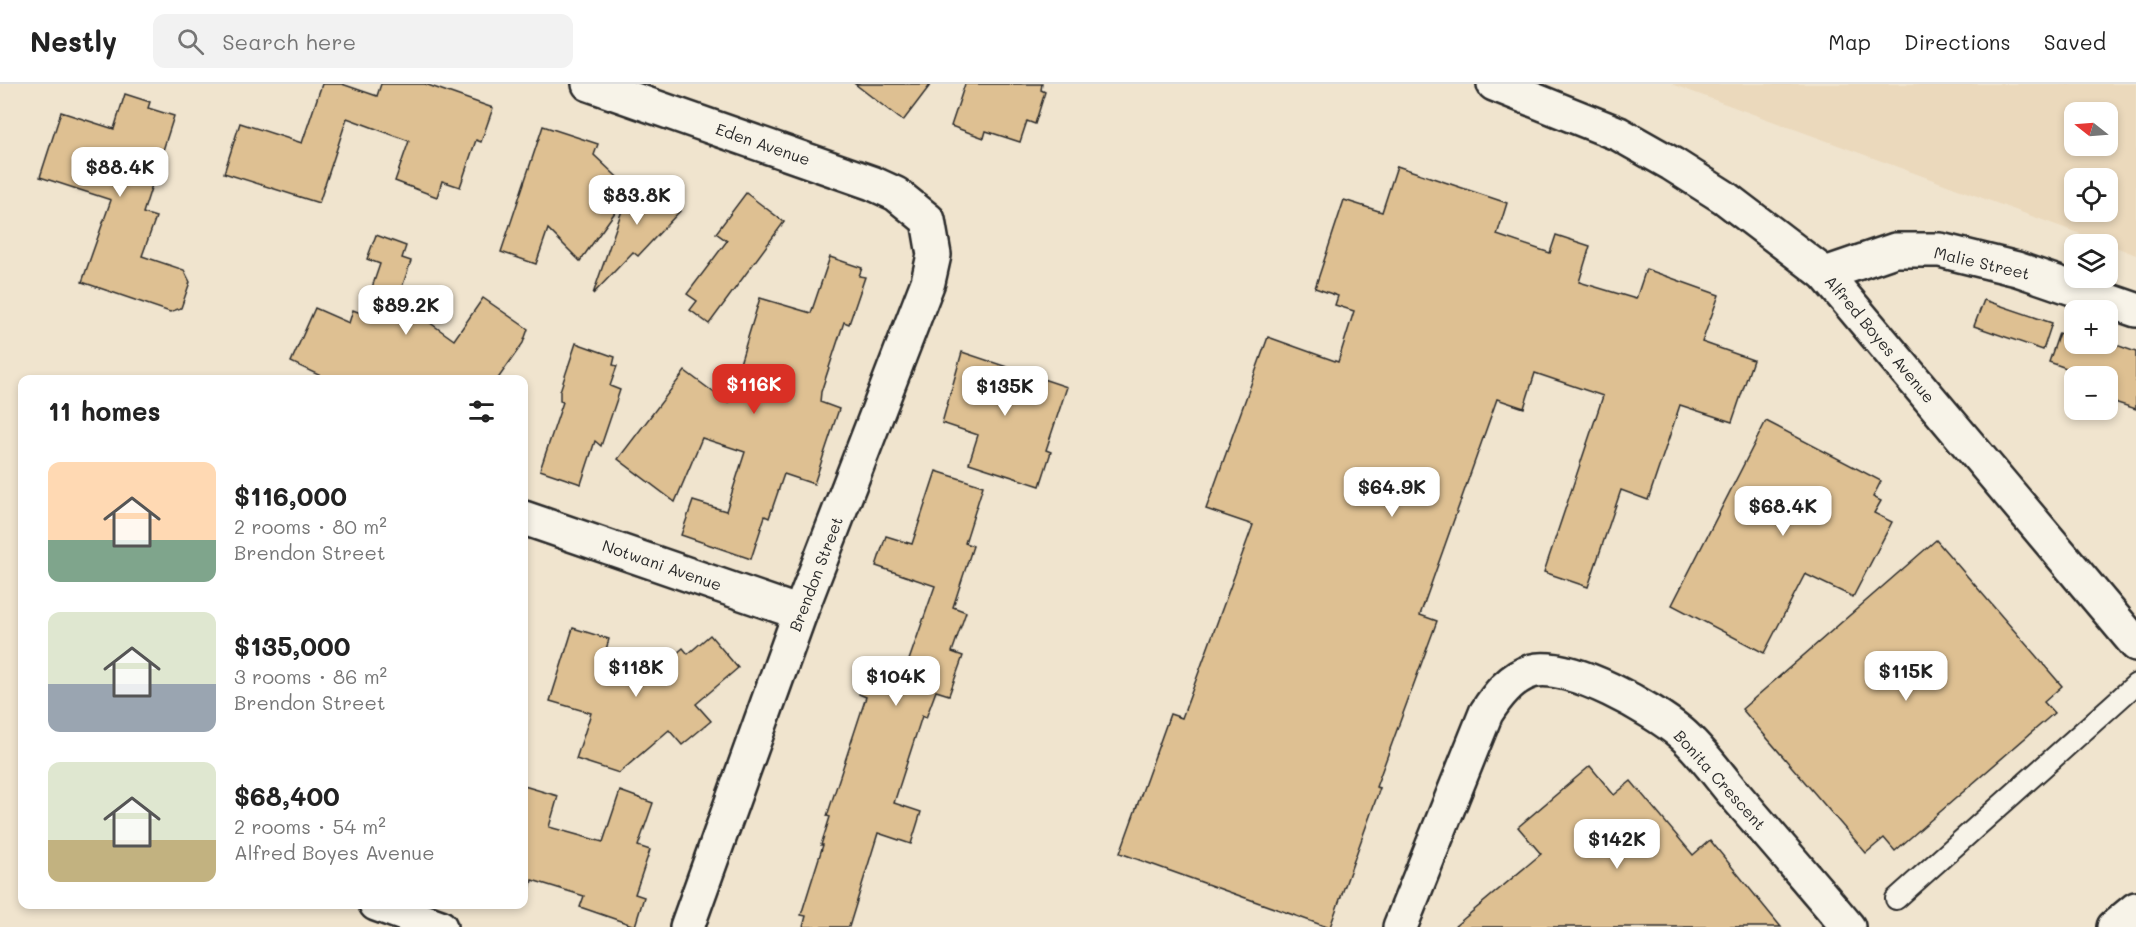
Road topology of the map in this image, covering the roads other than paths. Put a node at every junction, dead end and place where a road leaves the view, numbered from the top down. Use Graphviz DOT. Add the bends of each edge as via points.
graph roads {
  1 [pos="589,84"];
  2 [pos="1494,84"];
  3 [pos="928,220"];
  4 [pos="1825,274"];
  5 [pos="2136,310"];
  6 [pos="528,519"];
  7 [pos="800,613"];
  8 [pos="2136,644"];
  9 [pos="2136,684"];
  10 [pos="1896,899"];
  11 [pos="390,909"];
  12 [pos="2136,909"];
  13 [pos="440,927"];
  14 [pos="687,927"];
  15 [pos="1400,927"];
  16 [pos="1848,927"];
  17 [pos="2114,927"];
  1 -- 3 [label="street, Eden Avenue" via="872,183 896,194"];
  2 -- 4 [label="street, Alfred Boyes Avenue" via="1619,134 1672,164 1724,197"];
  3 -- 7 [label="street, Brendon Street" via="934,255 928,282"];
  4 -- 5 [label="street, Malie Street" via="1896,250 1940,250 2017,269"];
  4 -- 8 [label="street, Alfred Boyes Avenue"];
  6 -- 7 [label="street, Notwani Avenue"];
  7 -- 14 [label="street, Brendon Street"];
  9 -- 10 [label="lane"];
  11 -- 13 [label="street"];
  12 -- 17 [label="street"];
  15 -- 16 [label="street, Bonita Crescent" via="1486,713 1499,693 1516,679 1533,671 1548,670 1577,676 1613,691 1646,707 1682,734"];
}
